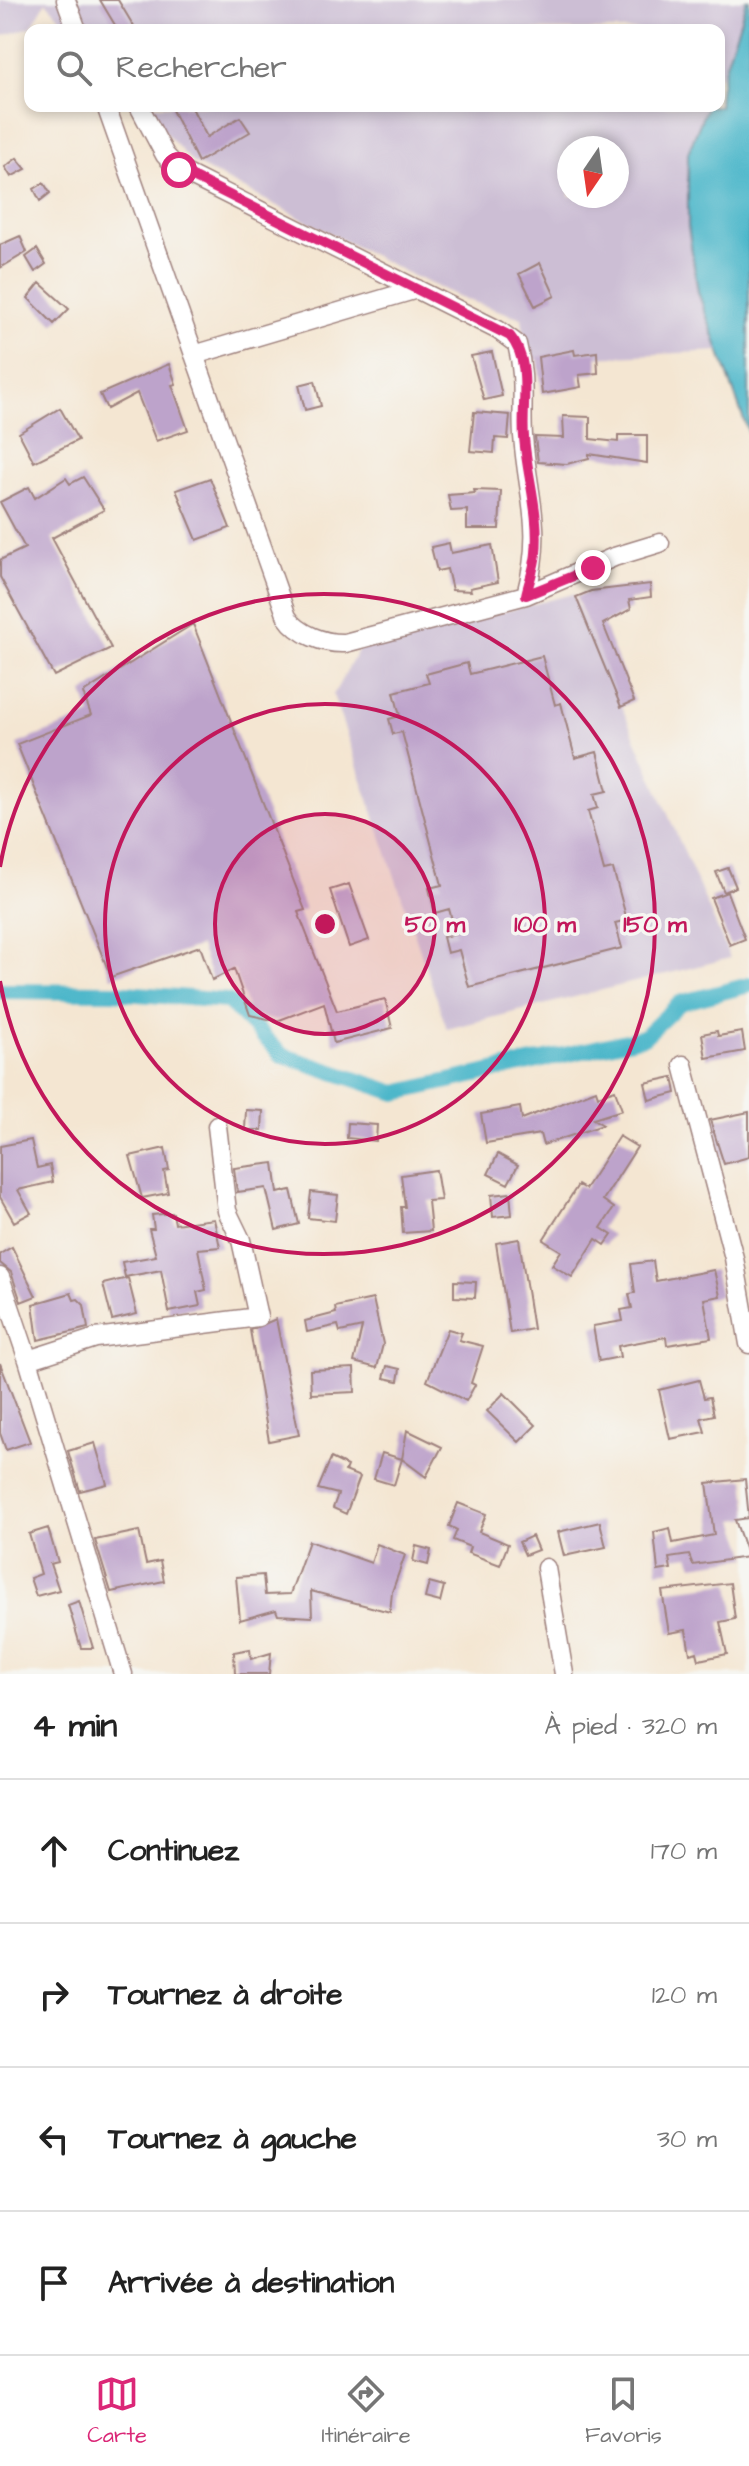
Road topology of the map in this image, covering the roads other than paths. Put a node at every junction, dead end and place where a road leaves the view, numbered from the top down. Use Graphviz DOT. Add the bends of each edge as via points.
graph roads {
  1 [pos="66,0"];
  2 [pos="75,24"];
  3 [pos="108,112"];
  4 [pos="142,112"];
  5 [pos="417,289"];
  6 [pos="194,355"];
  7 [pos="660,543"];
  8 [pos="526,595"];
  9 [pos="683,1065"];
  10 [pos="217,1126"];
  11 [pos="0,1277"];
  12 [pos="749,1344"];
  13 [pos="28,1360"];
  14 [pos="546,1568"];
  15 [pos="123,1674"];
  16 [pos="564,1674"];
  1 -- 2 [label="street"];
  3 -- 6 [label="street"];
  4 -- 5 [label="street" via="179,170"];
  5 -- 6 [label="street"];
  5 -- 8 [label="street" via="517,344 536,520 536,556"];
  6 -- 8 [label="street" via="294,628 345,643"];
  7 -- 8 [label="street"];
  9 -- 12 [label="street" via="734,1258"];
  10 -- 13 [label="street" via="227,1211 241,1240 258,1317 96,1338"];
  11 -- 13 [label="street"];
  13 -- 15 [label="street"];
  14 -- 16 [label="street"];
}
